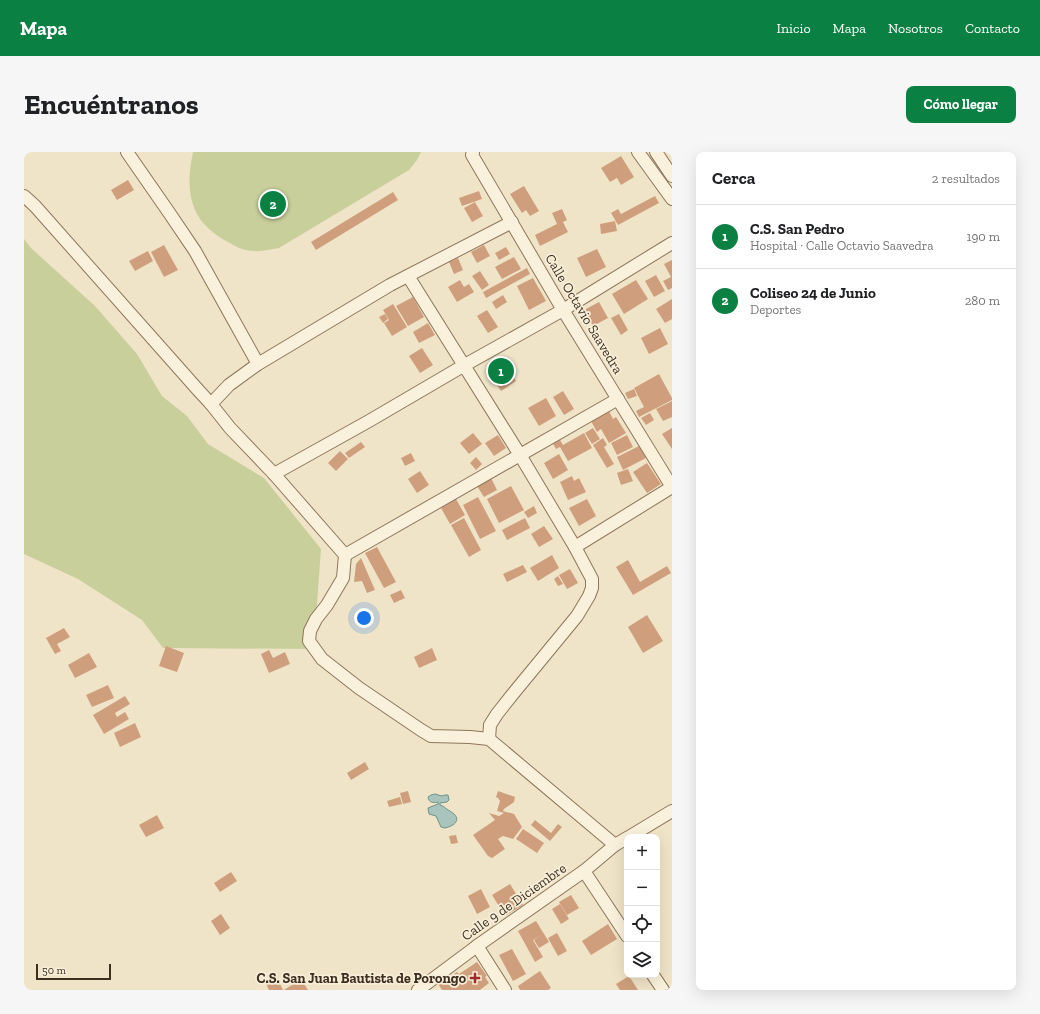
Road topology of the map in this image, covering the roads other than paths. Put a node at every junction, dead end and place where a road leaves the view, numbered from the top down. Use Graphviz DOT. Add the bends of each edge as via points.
graph roads {
  1 [pos="127,152"];
  2 [pos="638,152"];
  3 [pos="659,153"];
  4 [pos="473,154"];
  5 [pos="672,176"];
  6 [pos="24,196"];
  7 [pos="672,199"];
  8 [pos="512,222"];
  9 [pos="672,243"];
  10 [pos="408,276"];
  11 [pos="563,310"];
  12 [pos="258,364"];
  13 [pos="464,366"];
  14 [pos="618,398"];
  15 [pos="211,404"];
  16 [pos="520,455"];
  17 [pos="274,474"];
  18 [pos="672,487"];
  19 [pos="575,547"];
  20 [pos="345,555"];
  21 [pos="489,740"];
  22 [pos="672,811"];
  23 [pos="635,834"];
  24 [pos="624,840"];
  25 [pos="615,845"];
  26 [pos="584,871"];
  27 [pos="624,931"];
  28 [pos="477,946"];
  29 [pos="655,978"];
  30 [pos="418,990"];
  31 [pos="505,990"];
  32 [pos="663,990"];
  1 -- 12 [label="street" via="195,251"];
  2 -- 7 [label="street"];
  3 -- 5 [label="street"];
  4 -- 8 [label="street, Calle Octavio Saavedra"];
  6 -- 15 [label="street"];
  8 -- 10 [label="street"];
  8 -- 11 [label="street, Calle Octavio Saavedra"];
  9 -- 11 [label="street"];
  10 -- 12 [label="street" via="390,284"];
  10 -- 13 [label="street"];
  11 -- 13 [label="street"];
  11 -- 14 [label="street, Calle Octavio Saavedra"];
  12 -- 15 [label="street" via="229,384"];
  13 -- 16 [label="street"];
  13 -- 17 [label="street"];
  14 -- 16 [label="street"];
  14 -- 18 [label="street, Calle Octavio Saavedra"];
  15 -- 17 [label="street"];
  16 -- 19 [label="street"];
  16 -- 20 [label="street"];
  17 -- 20 [label="street"];
  18 -- 19 [label="street"];
  19 -- 21 [label="street" via="592,580 589,596 577,616 497,714 490,725"];
  20 -- 21 [label="street" via="343,578 310,631 309,640 322,659 431,736"];
  21 -- 25 [label="street"];
  22 -- 23 [label="street, Calle 9 de Diciembre"];
  24 -- 25 [label="street, Calle 9 de Diciembre"];
  25 -- 26 [label="street, Calle 9 de Diciembre"];
  26 -- 27 [label="street"];
  26 -- 28 [label="street, Calle 9 de Diciembre"];
  28 -- 30 [label="street, Calle 9 de Diciembre"];
  28 -- 31 [label="street"];
  29 -- 32 [label="street"];
}
